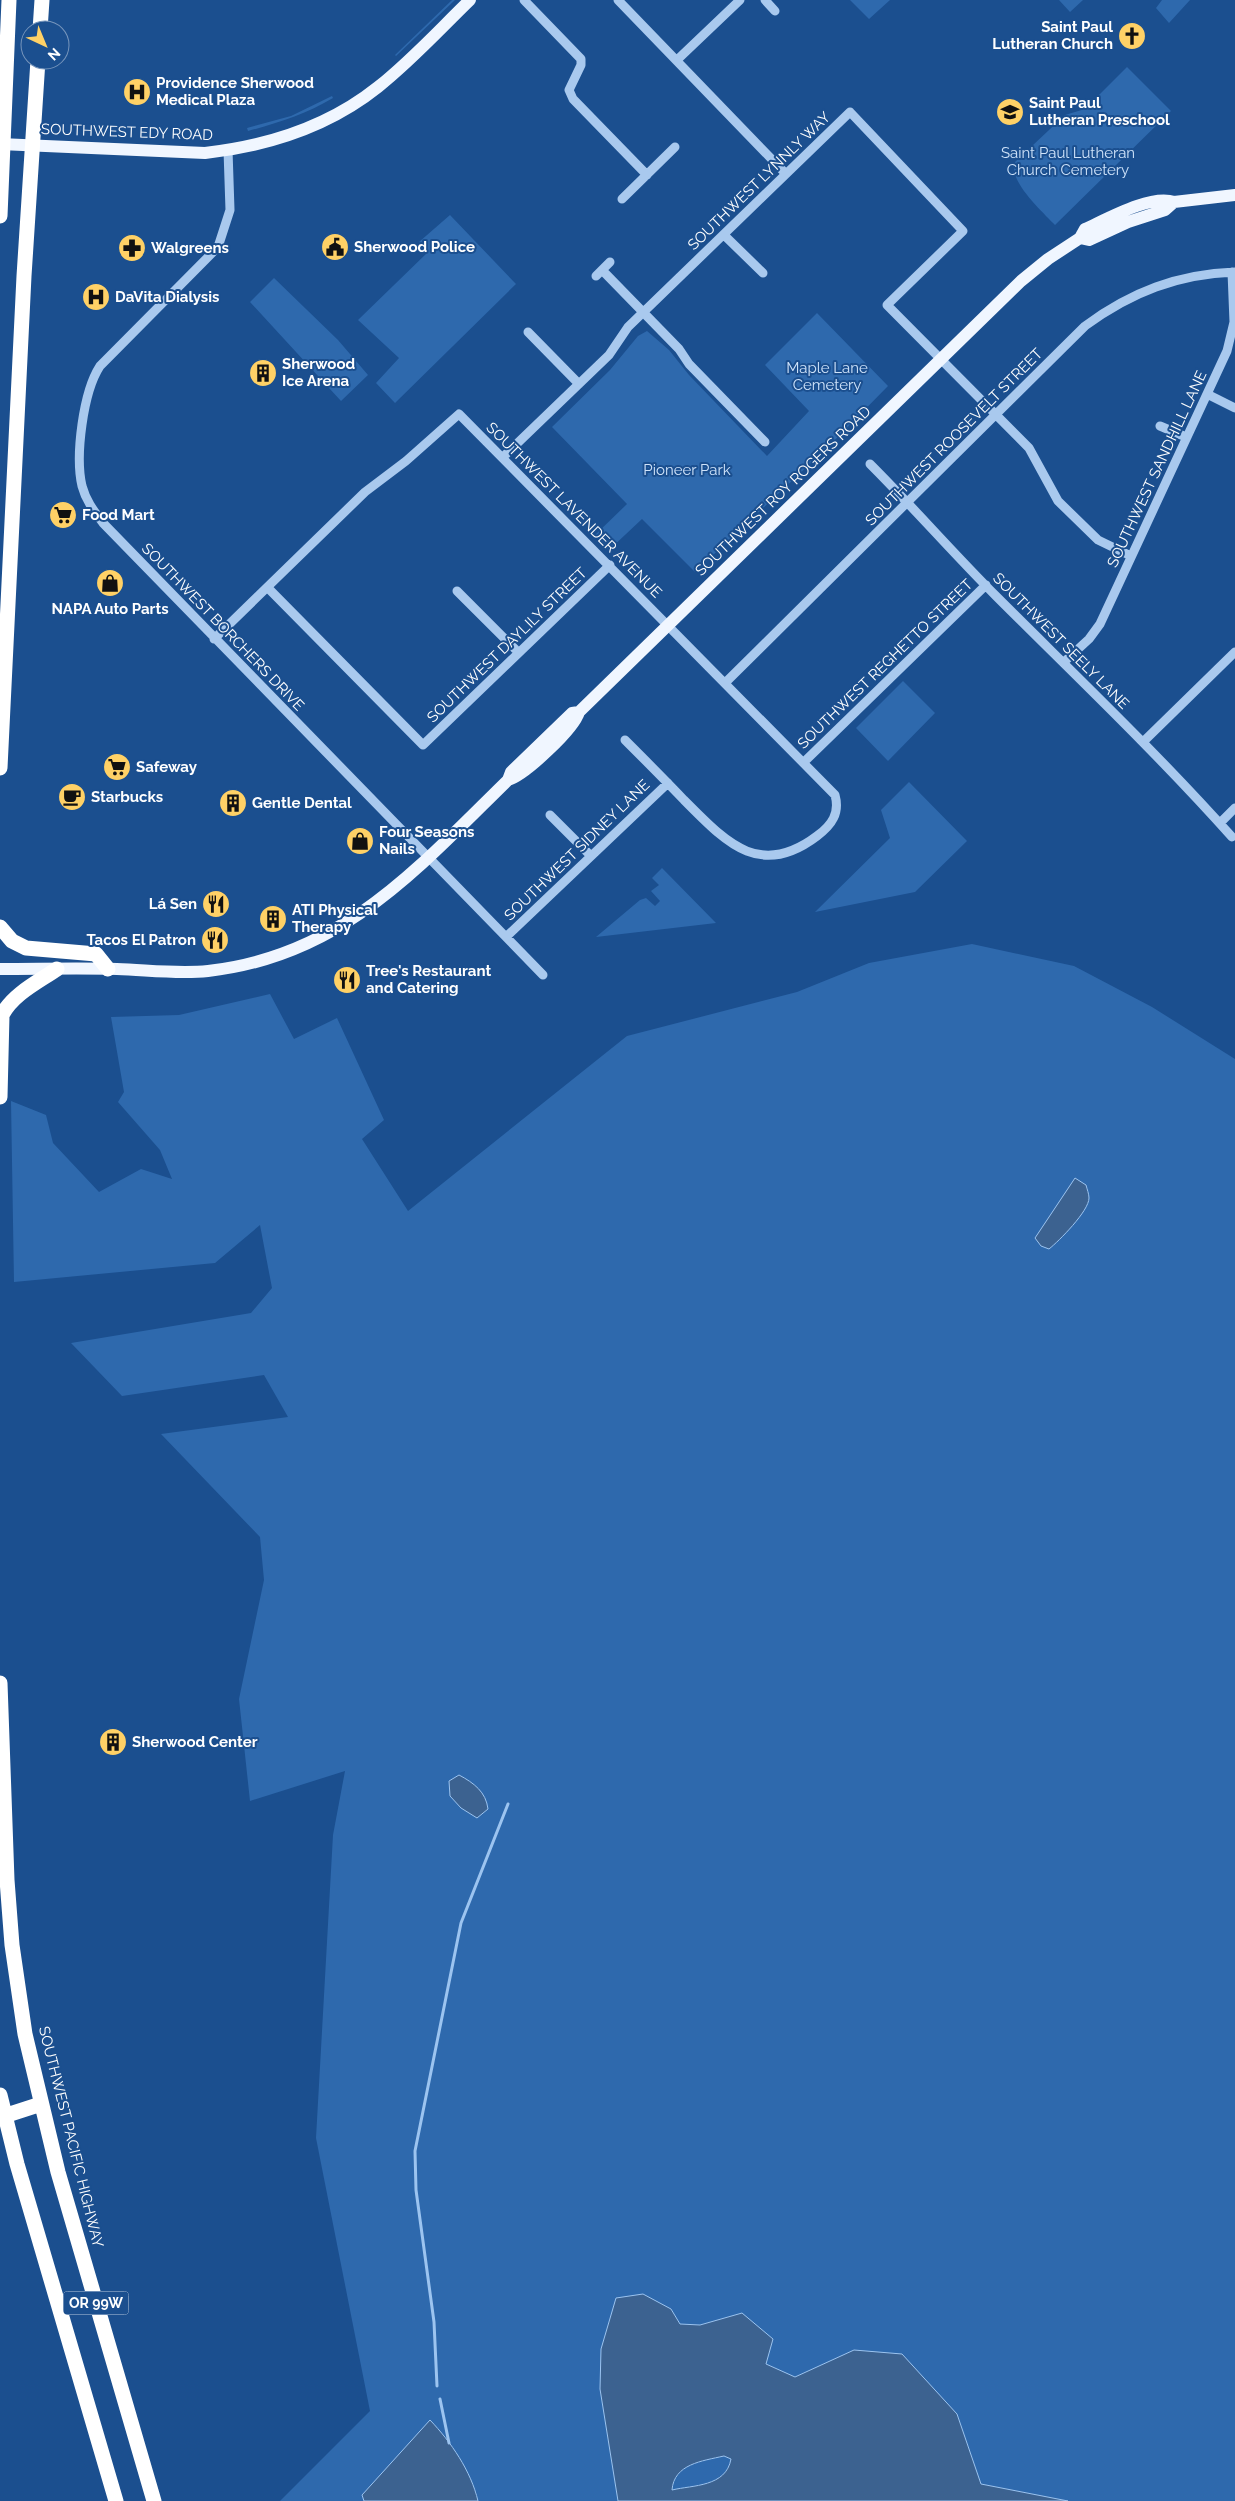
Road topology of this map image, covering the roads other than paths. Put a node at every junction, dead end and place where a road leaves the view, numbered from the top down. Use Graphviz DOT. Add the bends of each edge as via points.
graph roads {
  1 [pos="9,0"];
  2 [pos="42,0"];
  3 [pos="470,0"];
  4 [pos="524,0"];
  5 [pos="618,0"];
  6 [pos="740,0"];
  7 [pos="765,0"];
  8 [pos="775,11"];
  9 [pos="41,20"];
  10 [pos="677,60"];
  11 [pos="37,70"];
  12 [pos="2,144"];
  13 [pos="31,145"];
  14 [pos="675,147"];
  15 [pos="228,150"];
  16 [pos="786,174"];
  17 [pos="646,175"];
  18 [pos="1235,195"];
  19 [pos="622,198"];
  20 [pos="0,216"];
  21 [pos="724,235"];
  22 [pos="610,262"];
  23 [pos="1233,272"];
  24 [pos="763,273"];
  25 [pos="643,312"];
  26 [pos="528,332"];
  27 [pos="941,359"];
  28 [pos="579,384"];
  29 [pos="1207,394"];
  30 [pos="1235,408"];
  31 [pos="995,413"];
  32 [pos="1160,426"];
  33 [pos="1186,438"];
  34 [pos="766,442"];
  35 [pos="503,458"];
  36 [pos="870,464"];
  37 [pos="908,502"];
  38 [pos="1131,556"];
  39 [pos="610,565"];
  40 [pos="986,585"];
  41 [pos="268,588"];
  42 [pos="457,591"];
  43 [pos="669,625"];
  44 [pos="214,639"];
  45 [pos="518,652"];
  46 [pos="1235,652"];
  47 [pos="1064,662"];
  48 [pos="726,682"];
  49 [pos="625,740"];
  50 [pos="1143,742"];
  51 [pos="804,762"];
  52 [pos="0,768"];
  53 [pos="668,783"];
  54 [pos="1235,808"];
  55 [pos="550,815"];
  56 [pos="1220,823"];
  57 [pos="1232,837"];
  58 [pos="590,855"];
  59 [pos="429,857"];
  60 [pos="0,927"];
  61 [pos="506,937"];
  62 [pos="0,969"];
  63 [pos="57,969"];
  64 [pos="108,969"];
  65 [pos="543,975"];
  66 [pos="0,1097"];
  67 [pos="0,1683"];
  68 [pos="1,1744"];
  69 [pos="0,2095"];
  70 [pos="41,2104"];
  71 [pos="4,2116"];
  72 [pos="116,2501"];
  73 [pos="154,2501"];
  1 -- 12 [label="highway"];
  2 -- 9 [label="highway"];
  3 -- 15 [label="main road, SOUTHWEST EDY ROAD" via="394,74 355,104 295,133"];
  4 -- 17 [label="street" via="581,59 582,65 569,90 572,99"];
  5 -- 10 [label="street"];
  6 -- 10 [label="street"];
  7 -- 8 [label="street"];
  10 -- 16 [label="street"];
  11 -- 13 [label="highway"];
  12 -- 13 [label="main road, SOUTHWEST EDY ROAD"];
  12 -- 20 [label="highway"];
  13 -- 15 [label="main road, SOUTHWEST EDY ROAD" via="178,153"];
  13 -- 52 [label="highway"];
  14 -- 17 [label="street"];
  15 -- 44 [label="street, SOUTHWEST BORCHERS DRIVE" via="230,210 218,247 94,374 85,404 80,457 82,485 93,510"];
  16 -- 21 [label="street, SOUTHWEST LYNNLY WAY"];
  16 -- 27 [label="street, SOUTHWEST LYNNLY WAY" via="850,112 963,231 888,305"];
  17 -- 19 [label="street"];
  18 -- 27 [label="main road, SOUTHWEST ROY ROGERS ROAD" via="1174,202 1164,199 1125,211 1085,229 1080,238 1034,270"];
  21 -- 24 [label="street"];
  21 -- 25 [label="street, SOUTHWEST LYNNLY WAY"];
  22 -- 25 [label="street" via="599,273"];
  23 -- 29 [label="street, SOUTHWEST SANDHILL LANE" via="1233,331"];
  23 -- 31 [label="street, SOUTHWEST ROOSEVELT STREET" via="1205,273 1170,281 1108,310 1070,340"];
  25 -- 28 [label="street, SOUTHWEST LYNNLY WAY" via="628,326 609,355"];
  25 -- 34 [label="street"];
  26 -- 28 [label="street"];
  27 -- 31 [label="street, SOUTHWEST LYNNLY WAY"];
  27 -- 43 [label="main road, SOUTHWEST ROY ROGERS ROAD"];
  28 -- 35 [label="street, SOUTHWEST LYNNLY WAY"];
  29 -- 30 [label="street"];
  29 -- 33 [label="street, SOUTHWEST SANDHILL LANE"];
  31 -- 37 [label="street, SOUTHWEST ROOSEVELT STREET"];
  31 -- 38 [label="street, SOUTHWEST LYNNLY WAY" via="1034,455 1058,501 1098,540"];
  32 -- 33 [label="street"];
  33 -- 38 [label="street, SOUTHWEST SANDHILL LANE"];
  35 -- 39 [label="street, SOUTHWEST LAVENDER AVENUE"];
  35 -- 41 [label="street, SOUTHWEST LAVENDER AVENUE" via="459,414 365,492"];
  36 -- 37 [label="street, SOUTHWEST SEELY LANE"];
  37 -- 40 [label="street, SOUTHWEST SEELY LANE"];
  37 -- 48 [label="street, SOUTHWEST ROOSEVELT STREET"];
  38 -- 47 [label="street, SOUTHWEST SANDHILL LANE" via="1096,631"];
  39 -- 43 [label="street, SOUTHWEST LAVENDER AVENUE"];
  39 -- 45 [label="street, SOUTHWEST DAYLILY STREET"];
  40 -- 47 [label="street, SOUTHWEST SEELY LANE"];
  40 -- 51 [label="street, SOUTHWEST REGHETTO STREET"];
  41 -- 44 [label="street"];
  41 -- 45 [label="street, SOUTHWEST DAYLILY STREET" via="423,744"];
  42 -- 45 [label="street"];
  43 -- 48 [label="street, SOUTHWEST LAVENDER AVENUE"];
  43 -- 59 [label="main road, SOUTHWEST ROY ROGERS ROAD" via="579,712 577,721 518,777 508,780"];
  44 -- 59 [label="street, SOUTHWEST BORCHERS DRIVE"];
  46 -- 50 [label="street"];
  47 -- 50 [label="street, SOUTHWEST SEELY LANE"];
  48 -- 51 [label="street, SOUTHWEST LAVENDER AVENUE"];
  49 -- 53 [label="street, SOUTHWEST LAVENDER AVENUE"];
  50 -- 56 [label="street, SOUTHWEST SEELY LANE"];
  51 -- 53 [label="street, SOUTHWEST LAVENDER AVENUE" via="835,794 838,806 834,819 822,833 789,852 754,853 728,842"];
  53 -- 58 [label="street, SOUTHWEST SIDNEY LANE"];
  54 -- 56 [label="street"];
  55 -- 58 [label="street"];
  56 -- 57 [label="street, SOUTHWEST SEELY LANE"];
  58 -- 61 [label="street, SOUTHWEST SIDNEY LANE"];
  59 -- 61 [label="street, SOUTHWEST BORCHERS DRIVE"];
  59 -- 64 [label="main road, SOUTHWEST ROY ROGERS ROAD" via="352,920 302,947 272,958 228,968 188,972"];
  60 -- 64 [label="highway" via="12,942 26,948 96,954"];
  61 -- 65 [label="street, SOUTHWEST BORCHERS DRIVE"];
  62 -- 63 [label="main road, SOUTHWEST ROY ROGERS ROAD"];
  63 -- 64 [label="main road, SOUTHWEST ROY ROGERS ROAD"];
  63 -- 66 [label="highway" via="8,1004 2,1015"];
  67 -- 68 [label="highway, SOUTHWEST PACIFIC HIGHWAY / OR 99W"];
  68 -- 70 [label="highway, SOUTHWEST PACIFIC HIGHWAY / OR 99W" via="12,1945 25,2034"];
  69 -- 71 [label="highway, OR 99W"];
  70 -- 71 [label="highway"];
  70 -- 73 [label="highway, SOUTHWEST PACIFIC HIGHWAY / OR 99W"];
  71 -- 72 [label="highway, OR 99W"];
}
